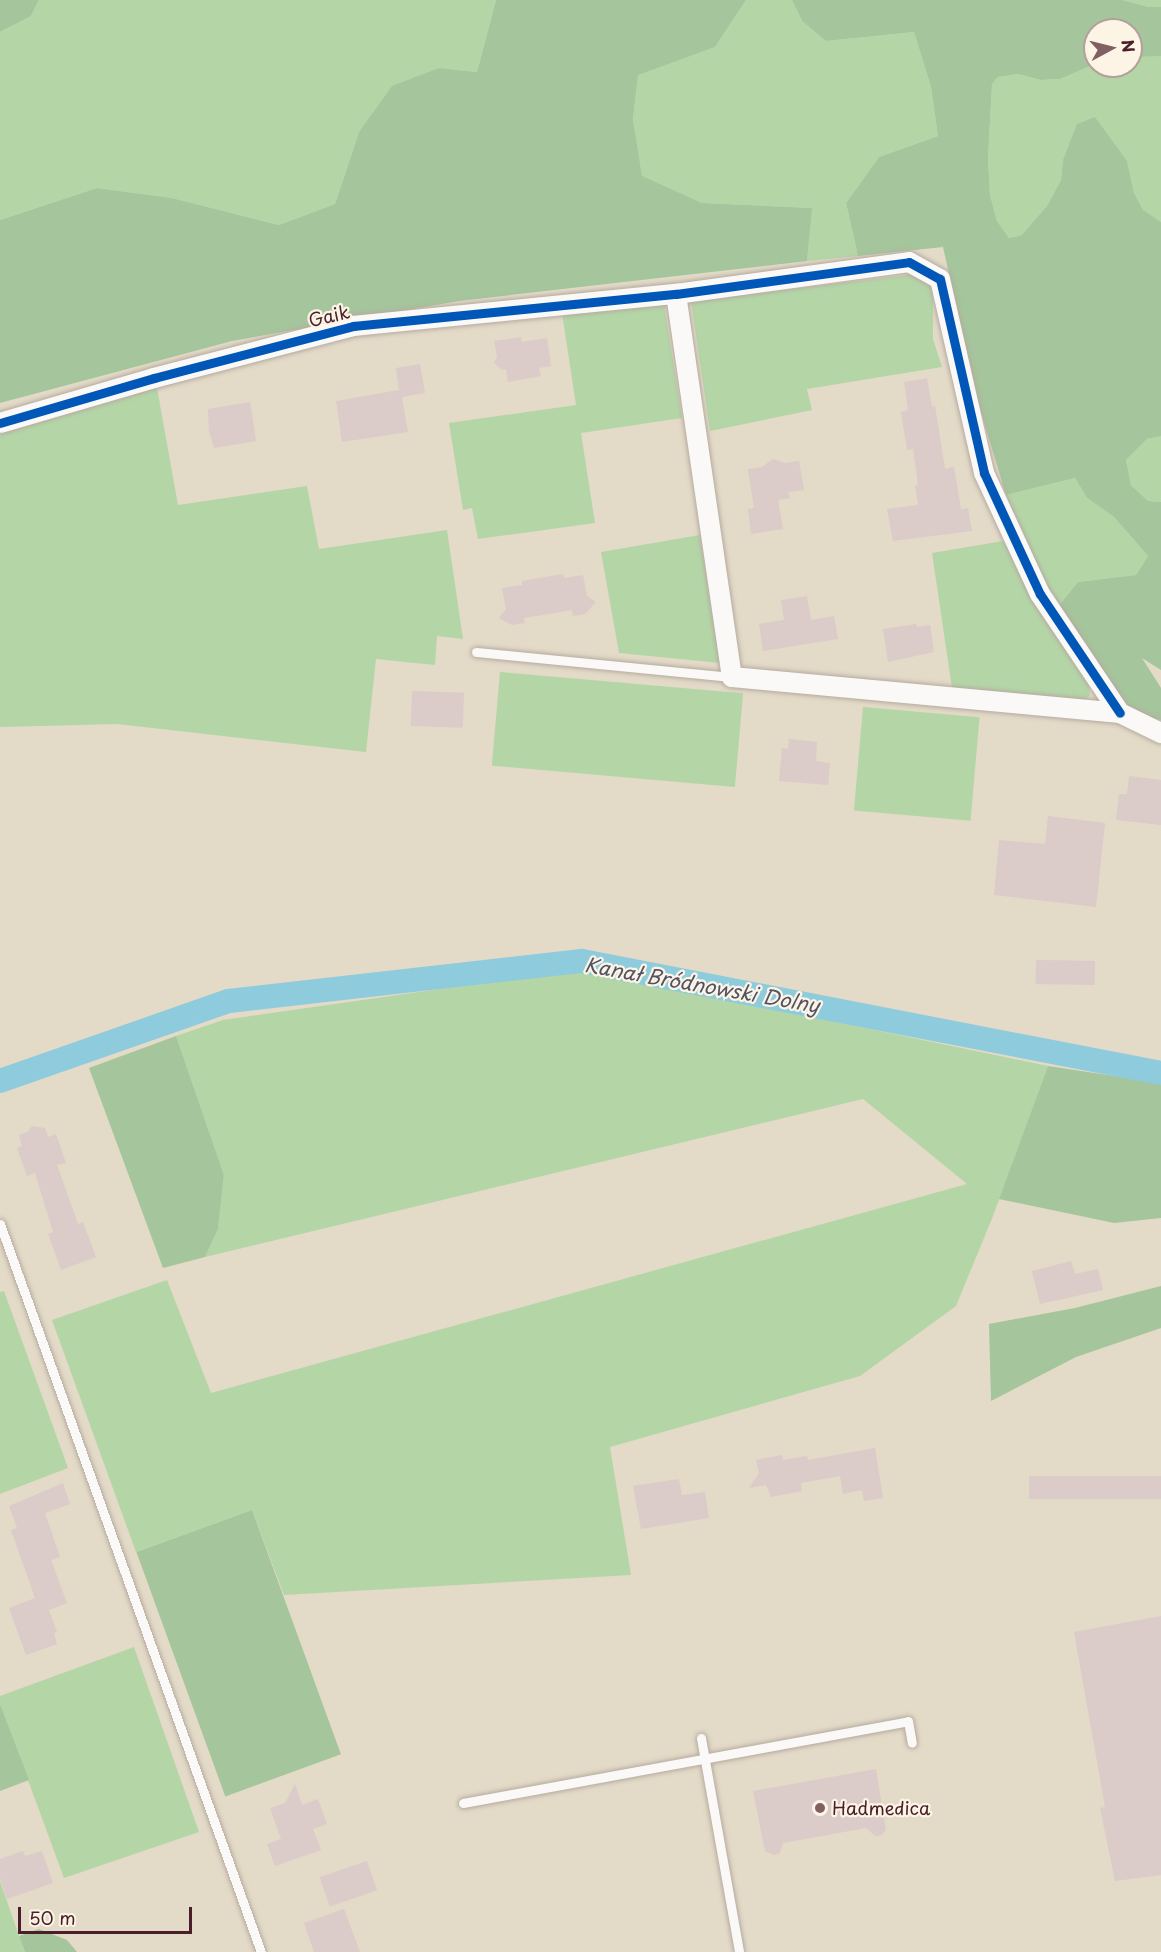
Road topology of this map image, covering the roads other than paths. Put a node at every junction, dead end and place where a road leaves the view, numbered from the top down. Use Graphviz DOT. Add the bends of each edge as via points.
graph roads {
  1 [pos="676,294"];
  2 [pos="0,423"];
  3 [pos="476,652"];
  4 [pos="732,677"];
  5 [pos="1120,713"];
  6 [pos="1161,734"];
  7 [pos="0,1224"];
  8 [pos="701,1738"];
  9 [pos="912,1743"];
  10 [pos="704,1759"];
  11 [pos="463,1803"];
  12 [pos="261,1952"];
  13 [pos="739,1952"];
  1 -- 2 [label="street, Gaik" via="353,326"];
  1 -- 4 [label="street"];
  1 -- 5 [label="street, Gaik" via="909,262 940,279 984,472 1040,594"];
  3 -- 4 [label="lane"];
  4 -- 5 [label="street"];
  5 -- 6 [label="street"];
  7 -- 12 [label="lane"];
  8 -- 10 [label="lane"];
  9 -- 10 [label="lane" via="908,1721"];
  10 -- 11 [label="lane"];
  10 -- 13 [label="lane"];
}
